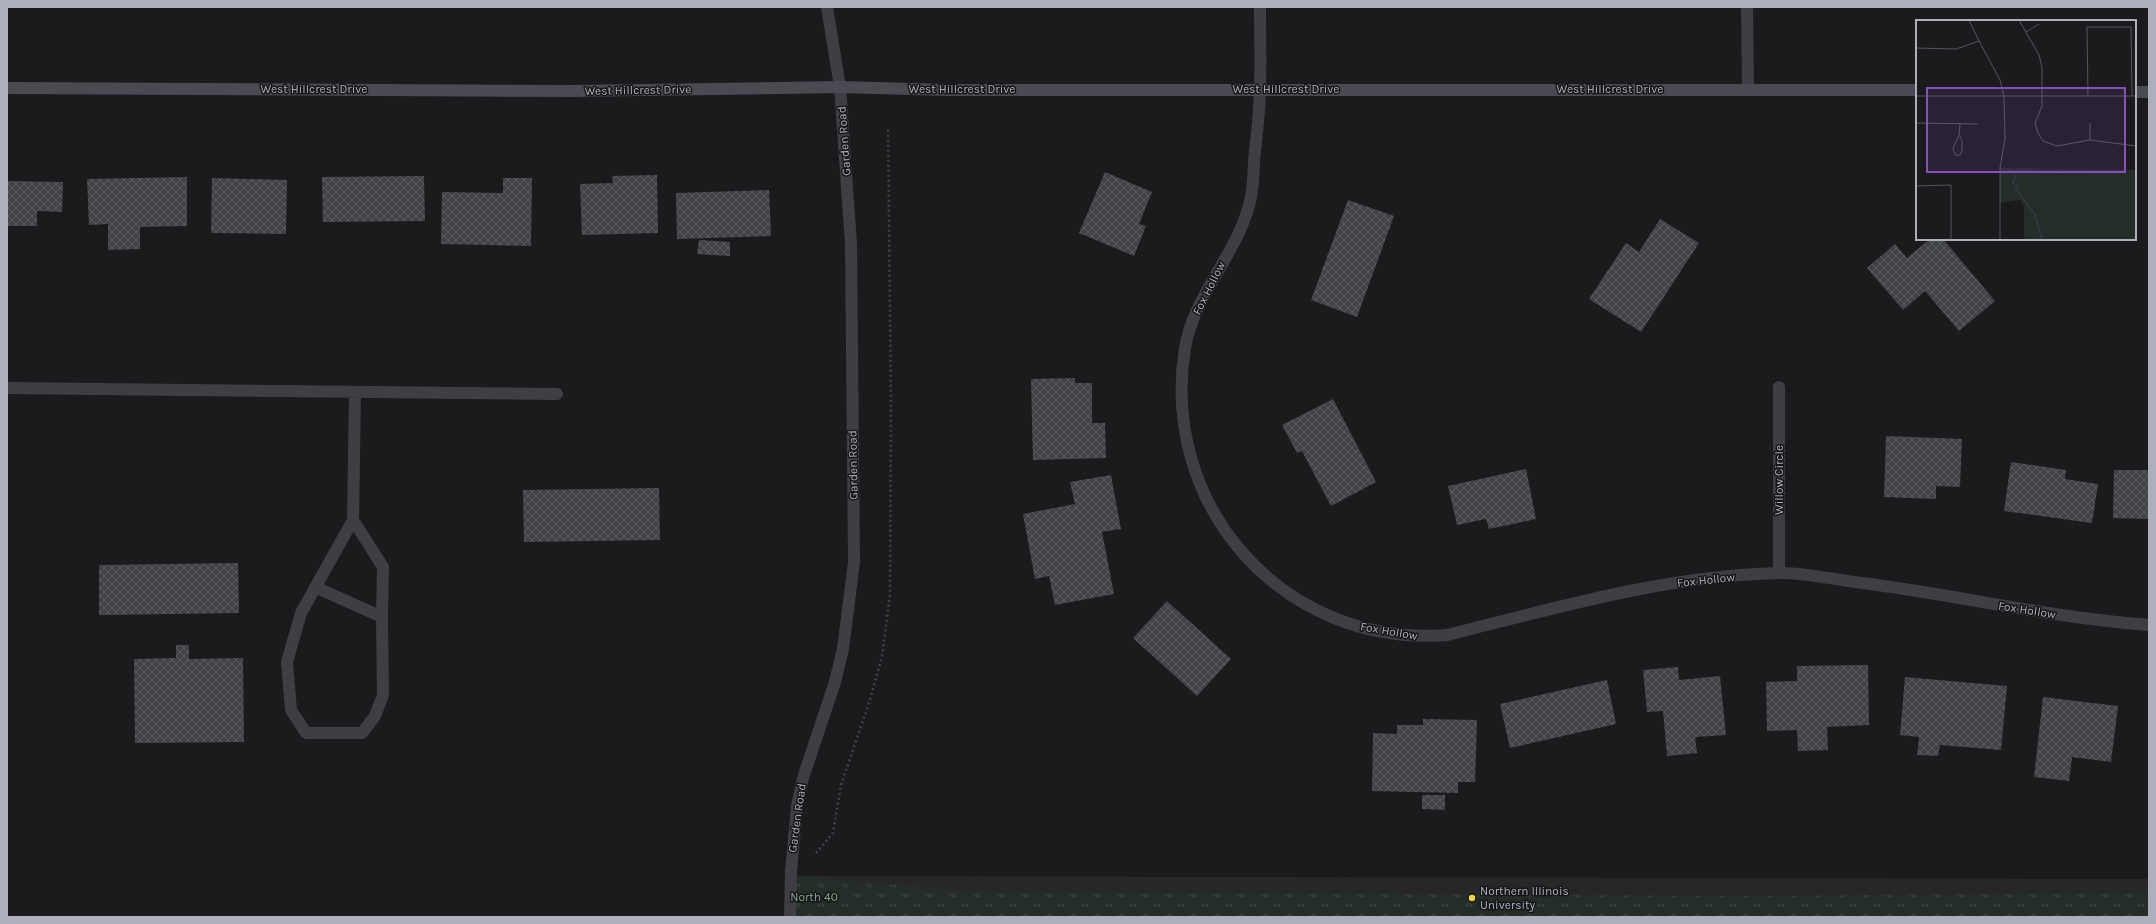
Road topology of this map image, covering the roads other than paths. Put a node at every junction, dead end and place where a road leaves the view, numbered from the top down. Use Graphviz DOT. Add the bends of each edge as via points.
graph roads {
  1 [pos="826,7"];
  2 [pos="1260,7"];
  3 [pos="1747,7"];
  4 [pos="840,87"];
  5 [pos="7,88"];
  6 [pos="1260,88"];
  7 [pos="1748,90"];
  8 [pos="1916,90"];
  9 [pos="2136,92"];
  10 [pos="2149,92"];
  11 [pos="1779,387"];
  12 [pos="7,388"];
  13 [pos="355,392"];
  14 [pos="557,394"];
  15 [pos="353,520"];
  16 [pos="1779,573"];
  17 [pos="315,587"];
  18 [pos="382,617"];
  19 [pos="2149,625"];
  20 [pos="790,917"];
  1 -- 4 [label="street, Garden Road"];
  2 -- 6 [label="street, Fox Hollow"];
  3 -- 7 [label="street"];
  4 -- 5 [label="street, West Hillcrest Drive" via="573,91"];
  4 -- 6 [label="street, West Hillcrest Drive" via="948,90"];
  4 -- 20 [label="street, Garden Road" via="851,244 854,562 843,649 835,682 803,778 797,806"];
  6 -- 7 [label="street, West Hillcrest Drive"];
  6 -- 16 [label="street, Fox Hollow" via="1251,197 1233,243 1197,309 1185,346 1180,389 1184,429 1192,464 1206,498 1225,530 1265,577 1296,600 1324,614 1365,629 1420,637 1447,635 1629,590 1697,580"];
  7 -- 8 [label="street, West Hillcrest Drive"];
  9 -- 10 [label="street"];
  11 -- 16 [label="street, Willow Circle"];
  12 -- 13 [label="street"];
  13 -- 14 [label="street"];
  13 -- 15 [label="street"];
  15 -- 17 [label="street"];
  15 -- 18 [label="street" via="383,566"];
  16 -- 19 [label="street, Fox Hollow" via="1914,590 2099,621"];
  17 -- 18 [label="street"];
  17 -- 18 [label="street" via="300,613 287,662 291,710 306,734 362,733 375,716 383,695"];
}
